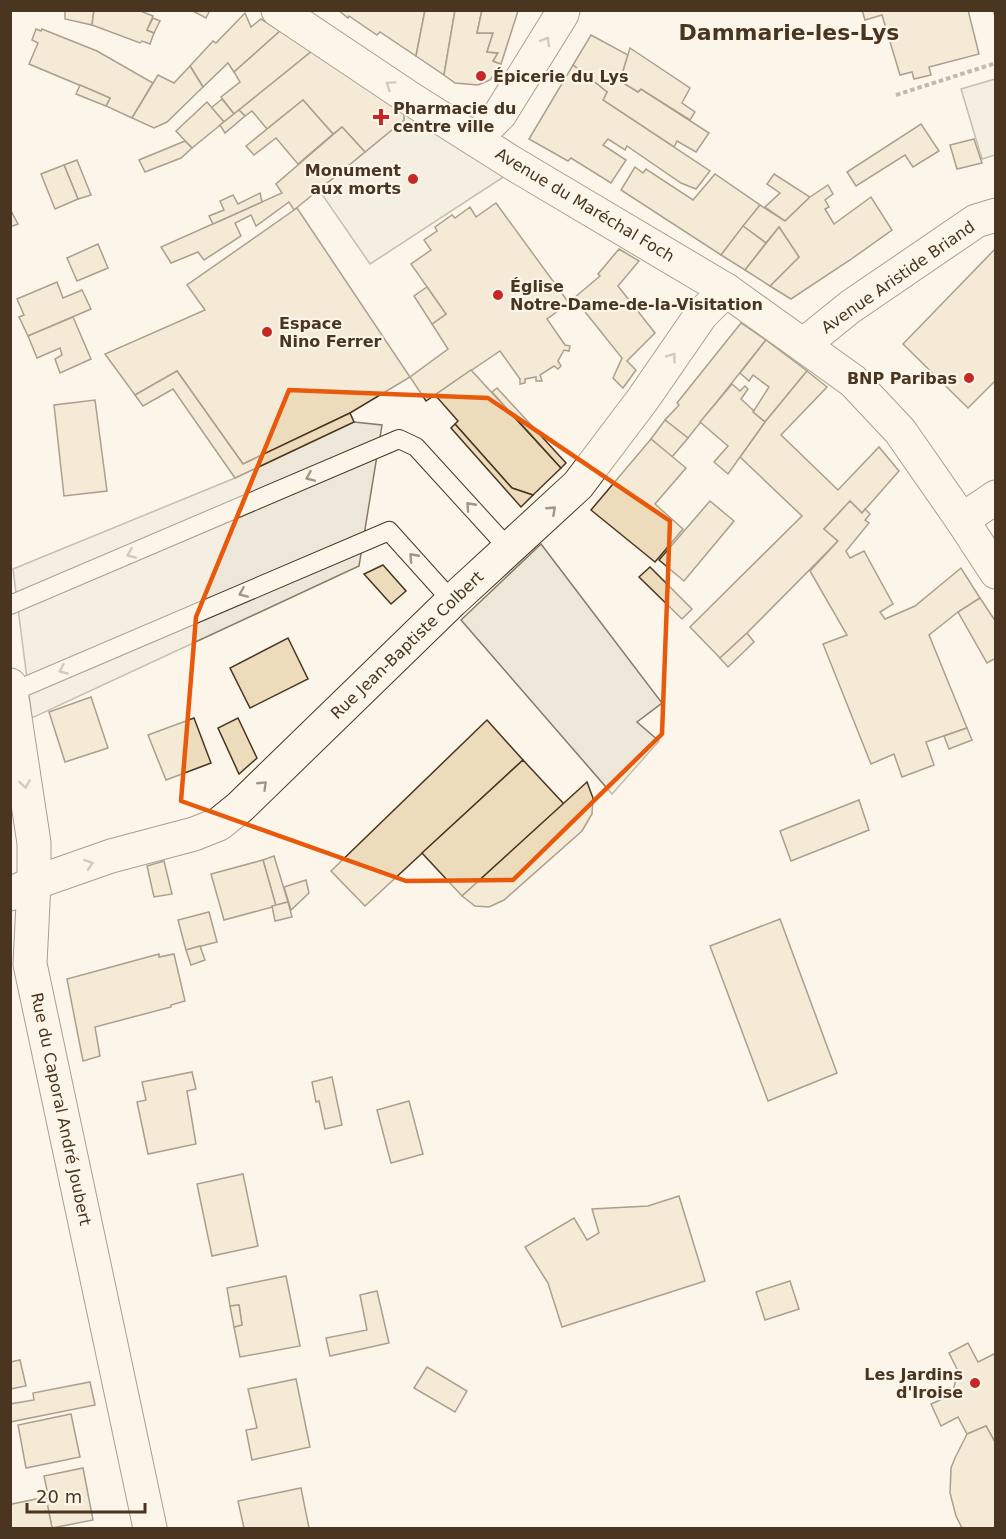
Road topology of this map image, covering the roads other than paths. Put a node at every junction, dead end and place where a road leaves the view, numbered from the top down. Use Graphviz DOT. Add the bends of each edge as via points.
graph roads {
  1 [pos="278,10"];
  2 [pos="563,10"];
  3 [pos="475,139"];
  4 [pos="996,215"];
  5 [pos="726,290"];
  6 [pos="803,345"];
  7 [pos="996,497"];
  8 [pos="962,520"];
  9 [pos="509,549"];
  10 [pos="996,572"];
  11 [pos="452,601"];
  12 [pos="10,605"];
  13 [pos="11,688"];
  14 [pos="22,889"];
  15 [pos="150,1528"];
  3 -- 1 [label="street, Avenue du Maréchal Foch, one-way"];
  3 -- 2 [label="street, one-way" via="500,114"];
  3 -- 5 [label="street, Avenue du Maréchal Foch"];
  4 -- 6 [label="street, Avenue Aristide Briand" via="976,221 850,307"];
  5 -- 6 [label="street, Avenue du Maréchal Foch"];
  9 -- 5 [label="street, Rue Jean-Baptiste Colbert, one-way" via="578,485 701,315"];
  6 -- 8 [label="street, Avenue du Maréchal Foch" via="853,381 900,431"];
  7 -- 8 [label="street"];
  8 -- 10 [label="street, Avenue du Maréchal Foch"];
  9 -- 11 [label="street, Rue Jean-Baptiste Colbert"];
  9 -- 12 [label="lane, one-way" via="416,447 399,439"];
  11 -- 13 [label="lane, one-way" via="389,531"];
  14 -- 11 [label="street, Rue Jean-Baptiste Colbert, one-way" via="111,856 219,824"];
  13 -- 14 [label="street, Rue du Caporal André Joubert, one-way" via="34,843"];
  14 -- 15 [label="street, Rue du Caporal André Joubert" via="30,964"];
}
